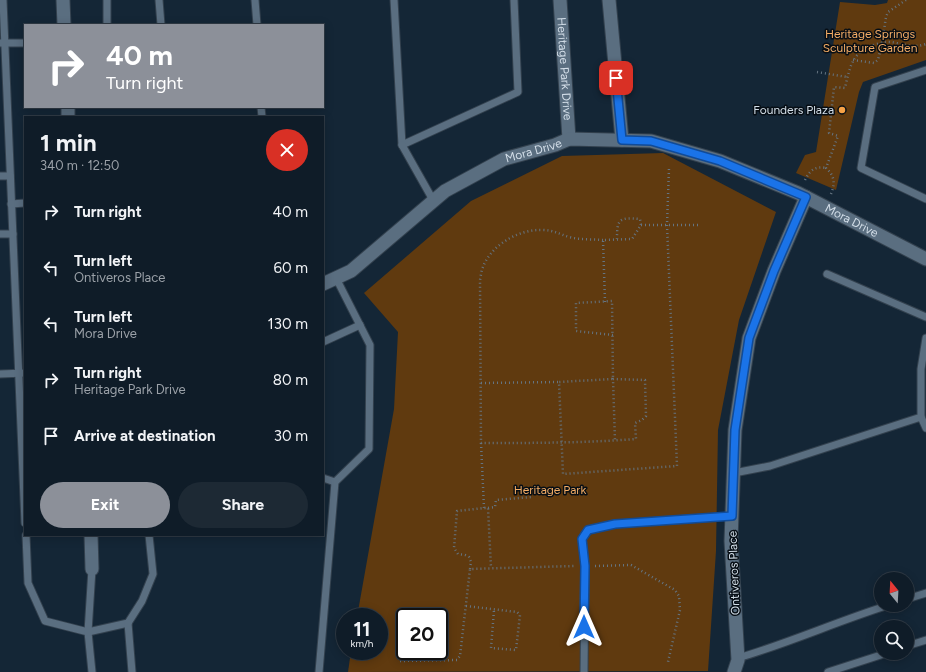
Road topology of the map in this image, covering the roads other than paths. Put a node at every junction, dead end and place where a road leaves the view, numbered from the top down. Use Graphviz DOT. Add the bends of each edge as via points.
graph roads {
  1 [pos="3,0"];
  2 [pos="63,0"];
  3 [pos="106,0"];
  4 [pos="159,0"];
  5 [pos="255,0"];
  6 [pos="394,0"];
  7 [pos="514,0"];
  8 [pos="560,0"];
  9 [pos="609,0"];
  10 [pos="64,24"];
  11 [pos="107,24"];
  12 [pos="161,24"];
  13 [pos="256,24"];
  14 [pos="2,43"];
  15 [pos="24,43"];
  16 [pos="926,70"];
  17 [pos="569,139"];
  18 [pos="622,140"];
  19 [pos="402,144"];
  20 [pos="0,176"];
  21 [pos="10,176"];
  22 [pos="802,195"];
  23 [pos="926,199"];
  24 [pos="433,200"];
  25 [pos="24,203"];
  26 [pos="11,204"];
  27 [pos="0,234"];
  28 [pos="13,234"];
  29 [pos="926,259"];
  30 [pos="827,274"];
  31 [pos="336,278"];
  32 [pos="324,284"];
  33 [pos="926,317"];
  34 [pos="360,325"];
  35 [pos="926,338"];
  36 [pos="324,342"];
  37 [pos="22,373"];
  38 [pos="0,374"];
  39 [pos="921,417"];
  40 [pos="926,428"];
  41 [pos="24,473"];
  42 [pos="734,473"];
  43 [pos="324,478"];
  44 [pos="335,482"];
  45 [pos="732,516"];
  46 [pos="26,536"];
  47 [pos="90,536"];
  48 [pos="149,536"];
  49 [pos="92,569"];
  50 [pos="926,593"];
  51 [pos="914,597"];
  52 [pos="874,610"];
  53 [pos="128,623"];
  54 [pos="88,632"];
  55 [pos="926,640"];
  56 [pos="914,644"];
  57 [pos="874,657"];
  58 [pos="738,658"];
  59 [pos="92,672"];
  60 [pos="132,672"];
  61 [pos="319,672"];
  62 [pos="584,672"];
  63 [pos="734,672"];
  64 [pos="828,672"];
  1 -- 14 [label="lane"];
  2 -- 10 [label="street"];
  3 -- 11 [label="lane"];
  4 -- 12 [label="lane"];
  5 -- 13 [label="lane"];
  6 -- 19 [label="lane"];
  7 -- 19 [label="lane" via="518,92"];
  8 -- 17 [label="street, Heritage Park Drive"];
  9 -- 18 [label="street"];
  14 -- 15 [label="lane"];
  14 -- 21 [label="lane"];
  16 -- 23 [label="lane" via="875,87 861,168"];
  17 -- 18 [label="street, Mora Drive"];
  17 -- 24 [label="street, Mora Drive" via="504,159 444,191"];
  18 -- 22 [label="street, Mora Drive" via="651,141 720,161"];
  19 -- 24 [label="lane"];
  20 -- 21 [label="lane"];
  21 -- 26 [label="lane"];
  22 -- 29 [label="street, Mora Drive"];
  22 -- 42 [label="street, Ontiveros Place" via="749,338 735,430"];
  24 -- 31 [label="street, Mora Drive" via="351,271"];
  25 -- 26 [label="lane"];
  26 -- 28 [label="lane"];
  27 -- 28 [label="lane"];
  28 -- 37 [label="lane"];
  30 -- 33 [label="lane"];
  31 -- 32 [label="street, Mora Drive"];
  31 -- 34 [label="lane"];
  34 -- 36 [label="lane"];
  34 -- 44 [label="lane" via="370,345 369,449"];
  35 -- 39 [label="lane" via="921,369"];
  37 -- 38 [label="lane"];
  37 -- 41 [label="lane"];
  39 -- 40 [label="lane"];
  39 -- 42 [label="lane" via="770,466"];
  42 -- 45 [label="street, Ontiveros Place"];
  43 -- 44 [label="lane"];
  44 -- 61 [label="lane"];
  45 -- 58 [label="street, Ontiveros Place" via="731,541"];
  45 -- 62 [label="lane" via="615,524 588,530 582,539 585,566"];
  46 -- 54 [label="lane" via="28,583 45,621"];
  47 -- 49 [label="street"];
  48 -- 53 [label="lane" via="153,574 142,601"];
  49 -- 54 [label="lane"];
  50 -- 51 [label="lane"];
  52 -- 58 [label="lane"];
  53 -- 54 [label="lane"];
  53 -- 60 [label="lane"];
  54 -- 59 [label="lane"];
  55 -- 56 [label="lane"];
  57 -- 64 [label="lane"];
  58 -- 63 [label="street, Ontiveros Place"];
}
